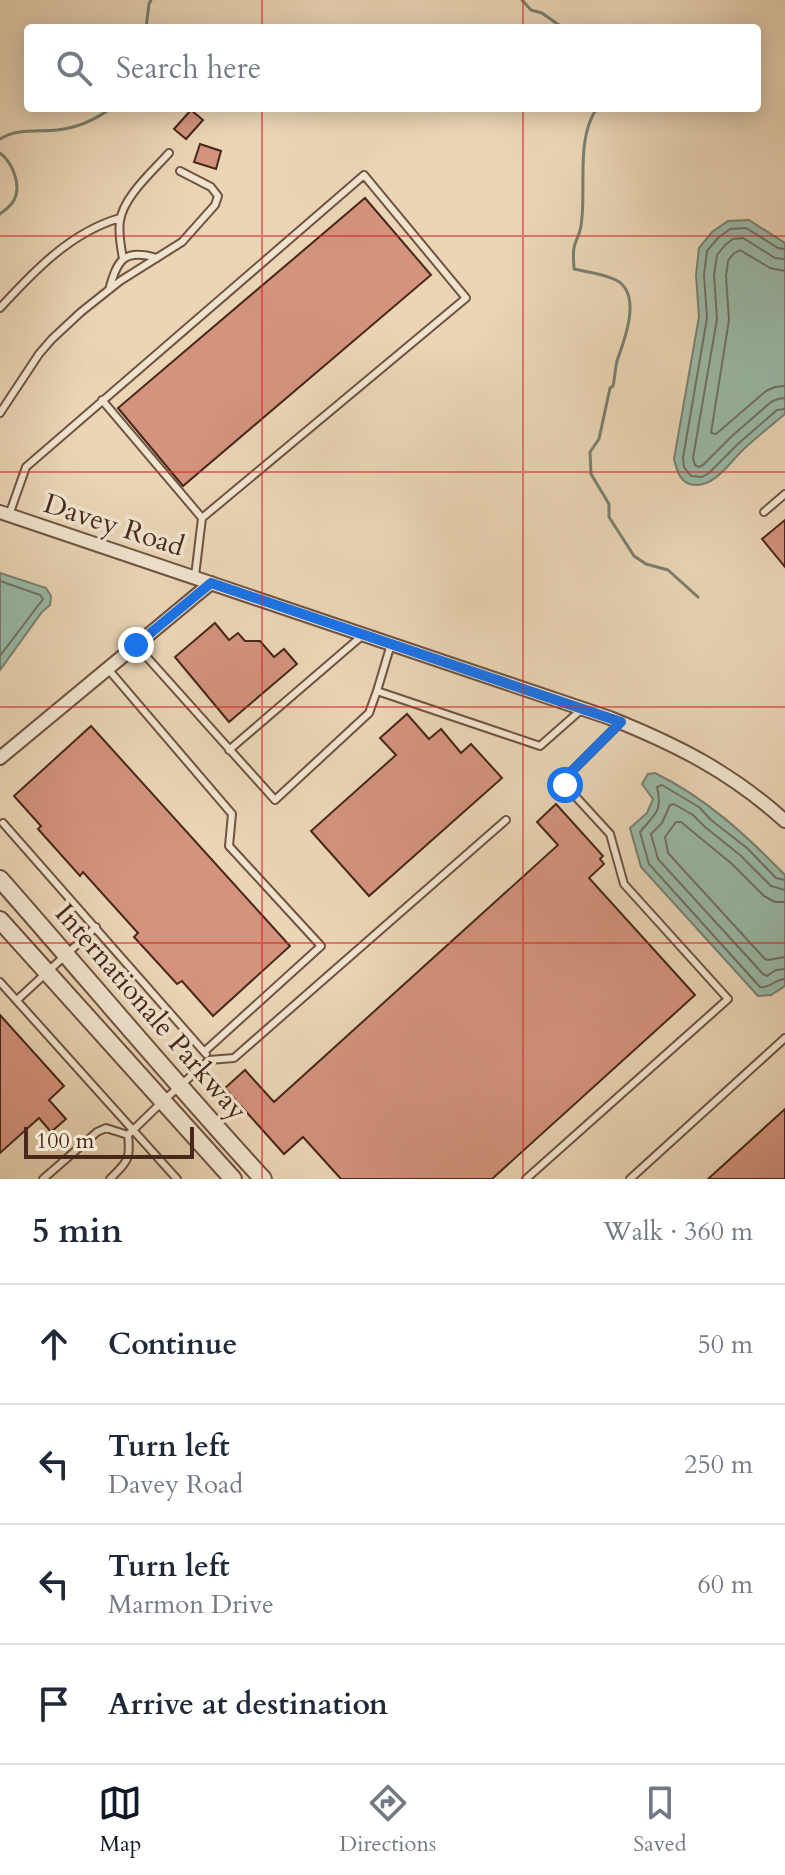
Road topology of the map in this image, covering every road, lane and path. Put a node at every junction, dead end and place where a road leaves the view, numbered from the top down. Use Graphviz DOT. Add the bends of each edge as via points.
graph roads {
  1 [pos="169,153"];
  2 [pos="180,171"];
  3 [pos="120,218"];
  4 [pos="157,258"];
  5 [pos="123,259"];
  6 [pos="109,290"];
  7 [pos="0,308"];
  8 [pos="102,400"];
  9 [pos="0,413"];
  10 [pos="785,494"];
  11 [pos="764,512"];
  12 [pos="4,514"];
  13 [pos="202,518"];
  14 [pos="195,577"];
  15 [pos="211,583"];
  16 [pos="363,635"];
  17 [pos="391,644"];
  18 [pos="136,645"];
  19 [pos="108,669"];
  20 [pos="377,691"];
  21 [pos="582,709"];
  22 [pos="621,722"];
  23 [pos="229,750"];
  24 [pos="0,758"];
  25 [pos="506,820"];
  26 [pos="785,821"];
  27 [pos="3,823"];
  28 [pos="0,879"];
  29 [pos="0,920"];
  30 [pos="96,927"];
  31 [pos="66,954"];
  32 [pos="48,973"];
  33 [pos="0,982"];
  34 [pos="17,1000"];
  35 [pos="785,1038"];
  36 [pos="205,1051"];
  37 [pos="209,1060"];
  38 [pos="179,1087"];
  39 [pos="163,1101"];
  40 [pos="131,1133"];
  41 [pos="43,1179"];
  42 [pos="110,1179"];
  43 [pos="177,1179"];
  44 [pos="233,1179"];
  45 [pos="263,1179"];
  46 [pos="526,1179"];
  47 [pos="630,1179"];
  1 -- 3 [label="lane" via="130,197"];
  2 -- 4 [label="lane" via="218,196 182,242"];
  3 -- 5 [label="lane"];
  3 -- 7 [label="lane" via="74,240 35,270"];
  4 -- 5 [label="lane" via="141,253"];
  4 -- 6 [label="lane"];
  5 -- 6 [label="lane"];
  6 -- 9 [label="lane" via="46,346"];
  8 -- 12 [label="lane" via="26,467"];
  8 -- 13 [label="lane"];
  8 -- 13 [label="lane" via="364,175 466,298"];
  10 -- 11 [label="lane"];
  12 -- 14 [label="street, Davey Road"];
  13 -- 14 [label="lane"];
  14 -- 15 [label="street, Davey Road"];
  15 -- 16 [label="street, Davey Road"];
  15 -- 18 [label="street"];
  16 -- 17 [label="street, Davey Road"];
  16 -- 23 [label="lane"];
  17 -- 20 [label="lane"];
  17 -- 21 [label="street, Davey Road"];
  18 -- 19 [label="street"];
  18 -- 23 [label="lane"];
  19 -- 24 [label="street"];
  19 -- 36 [label="lane" via="232,814 229,846 321,946"];
  20 -- 21 [label="lane" via="540,746"];
  20 -- 23 [label="lane" via="369,713 275,800"];
  21 -- 22 [label="street, Davey Road"];
  22 -- 26 [label="street, Davey Road" via="696,756"];
  22 -- 46 [label="lane" via="566,777 565,785 610,834 624,884 728,999"];
  25 -- 37 [label="lane" via="234,1058"];
  27 -- 30 [label="lane"];
  28 -- 31 [label="street, Internationale Parkway"];
  29 -- 32 [label="street, Internationale Parkway"];
  30 -- 31 [label="lane"];
  30 -- 36 [label="lane"];
  31 -- 32 [label="lane"];
  31 -- 38 [label="street, Internationale Parkway"];
  32 -- 34 [label="lane"];
  32 -- 39 [label="street, Internationale Parkway"];
  33 -- 34 [label="lane"];
  34 -- 40 [label="lane"];
  35 -- 47 [label="lane"];
  36 -- 37 [label="lane"];
  37 -- 38 [label="lane"];
  38 -- 39 [label="lane"];
  38 -- 45 [label="street, Internationale Parkway"];
  39 -- 40 [label="lane"];
  39 -- 44 [label="street, Internationale Parkway"];
  40 -- 41 [label="lane" via="106,1128 97,1132"];
  40 -- 42 [label="lane" via="131,1154"];
  40 -- 43 [label="lane"];
}
